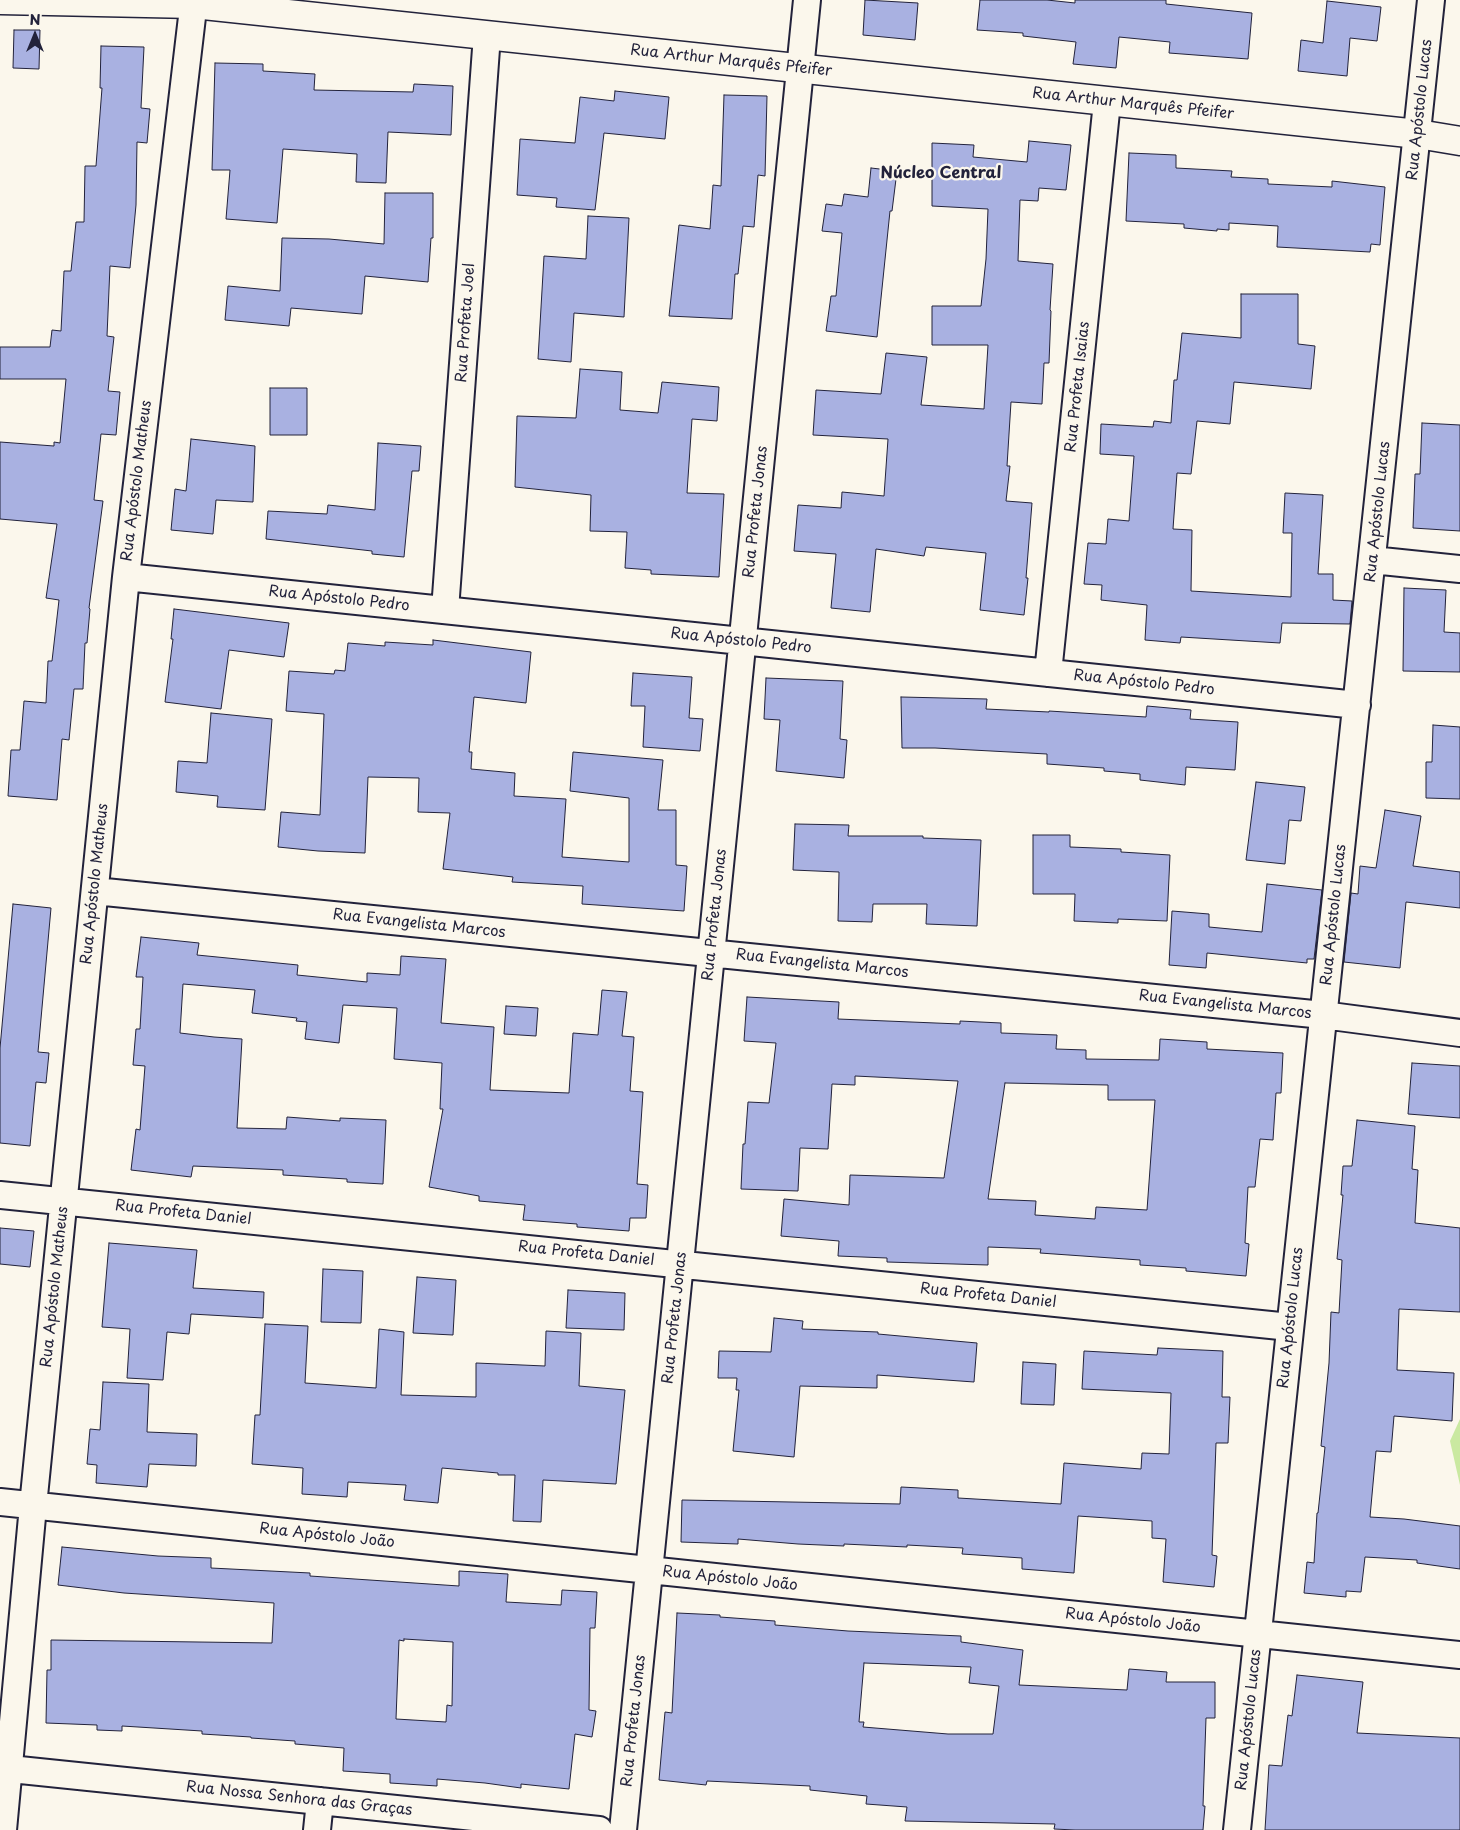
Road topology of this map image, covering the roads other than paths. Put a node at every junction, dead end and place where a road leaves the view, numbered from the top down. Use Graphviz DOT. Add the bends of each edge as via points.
graph roads {
  1 [pos="0,0"];
  2 [pos="807,0"];
  3 [pos="1431,0"];
  4 [pos="194,2"];
  5 [pos="487,35"];
  6 [pos="800,69"];
  7 [pos="1107,102"];
  8 [pos="1418,134"];
  9 [pos="1460,141"];
  10 [pos="1372,560"];
  11 [pos="1460,569"];
  12 [pos="126,577"];
  13 [pos="445,610"];
  14 [pos="743,641"];
  15 [pos="1048,673"];
  16 [pos="1357,704"];
  17 [pos="95,891"];
  18 [pos="711,953"];
  19 [pos="1324,1015"];
  20 [pos="1460,1033"];
  21 [pos="0,1195"];
  22 [pos="64,1201"];
  23 [pos="680,1264"];
  24 [pos="1290,1327"];
  25 [pos="0,1502"];
  26 [pos="33,1506"];
  27 [pos="650,1570"];
  28 [pos="1258,1634"];
  29 [pos="1460,1655"];
  30 [pos="4,1768"];
  31 [pos="320,1801"];
  32 [pos="3,1830"];
  33 [pos="317,1830"];
  34 [pos="598,1830"];
  35 [pos="623,1830"];
  36 [pos="1237,1830"];
  1 -- 4 [label="street, Rua Arthur Marquês Pfeifer"];
  2 -- 6 [label="street, Rua Profeta Jonas"];
  3 -- 8 [label="street, Rua Apóstolo Lucas"];
  4 -- 5 [label="street, Rua Arthur Marquês Pfeifer"];
  4 -- 12 [label="street, Rua Apóstolo Matheus"];
  5 -- 6 [label="street, Rua Arthur Marquês Pfeifer"];
  5 -- 13 [label="street, Rua Profeta Joel"];
  6 -- 7 [label="street, Rua Arthur Marquês Pfeifer"];
  6 -- 14 [label="street, Rua Profeta Jonas"];
  7 -- 8 [label="street, Rua Arthur Marquês Pfeifer"];
  7 -- 15 [label="street, Rua Profeta Isaias"];
  8 -- 9 [label="street, Rua Arthur Marquês Pfeifer"];
  8 -- 10 [label="street, Rua Apóstolo Lucas"];
  10 -- 11 [label="street"];
  10 -- 16 [label="street, Rua Apóstolo Lucas"];
  12 -- 13 [label="street, Rua Apóstolo Pedro"];
  12 -- 17 [label="street, Rua Apóstolo Matheus"];
  13 -- 14 [label="street, Rua Apóstolo Pedro"];
  14 -- 15 [label="street, Rua Apóstolo Pedro"];
  14 -- 18 [label="street, Rua Profeta Jonas"];
  15 -- 16 [label="street, Rua Apóstolo Pedro"];
  16 -- 19 [label="street, Rua Apóstolo Lucas"];
  17 -- 18 [label="street, Rua Evangelista Marcos"];
  17 -- 22 [label="street, Rua Apóstolo Matheus"];
  18 -- 19 [label="street, Rua Evangelista Marcos"];
  18 -- 23 [label="street, Rua Profeta Jonas"];
  19 -- 20 [label="street, Rua Evangelista Marcos"];
  19 -- 24 [label="street, Rua Apóstolo Lucas"];
  21 -- 22 [label="street, Rua Profeta Daniel"];
  22 -- 23 [label="street, Rua Profeta Daniel"];
  22 -- 26 [label="street, Rua Apóstolo Matheus"];
  23 -- 24 [label="street, Rua Profeta Daniel"];
  23 -- 27 [label="street, Rua Profeta Jonas"];
  24 -- 28 [label="street, Rua Apóstolo Lucas"];
  25 -- 26 [label="street, Rua Apóstolo João"];
  26 -- 27 [label="street, Rua Apóstolo João"];
  26 -- 30 [label="street, Rua Apóstolo Matheus"];
  27 -- 28 [label="street, Rua Apóstolo João"];
  27 -- 35 [label="street, Rua Profeta Jonas"];
  28 -- 29 [label="street, Rua Apóstolo João"];
  28 -- 36 [label="street, Rua Apóstolo Lucas"];
  30 -- 31 [label="street, Rua Nossa Senhora das Graças"];
  30 -- 32 [label="street, Rua Apóstolo Matheus"];
  31 -- 33 [label="street"];
  31 -- 34 [label="street, Rua Nossa Senhora das Graças"];
}
